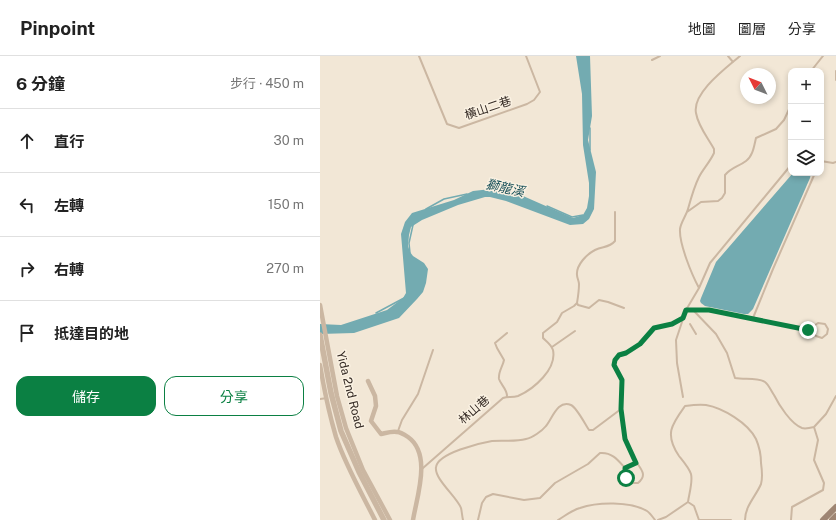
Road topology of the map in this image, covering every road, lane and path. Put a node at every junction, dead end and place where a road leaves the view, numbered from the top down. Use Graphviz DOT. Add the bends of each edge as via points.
graph roads {
  1 [pos="419,56"];
  2 [pos="526,56"];
  3 [pos="660,56"];
  4 [pos="728,56"];
  5 [pos="740,56"];
  6 [pos="823,56"];
  7 [pos="652,60"];
  8 [pos="733,62"];
  9 [pos="813,68"];
  10 [pos="836,71"];
  11 [pos="836,80"];
  12 [pos="788,111"];
  13 [pos="824,162"];
  14 [pos="836,162"];
  15 [pos="788,169"];
  16 [pos="814,176"];
  17 [pos="615,212"];
  18 [pos="686,213"];
  19 [pos="699,288"];
  20 [pos="577,303"];
  21 [pos="320,305"];
  22 [pos="624,308"];
  23 [pos="686,310"];
  24 [pos="693,310"];
  25 [pos="683,318"];
  26 [pos="753,318"];
  27 [pos="690,324"];
  28 [pos="808,330"];
  29 [pos="574,332"];
  30 [pos="507,333"];
  31 [pos="696,334"];
  32 [pos="320,335"];
  33 [pos="552,347"];
  34 [pos="433,350"];
  35 [pos="320,365"];
  36 [pos="368,381"];
  37 [pos="331,395"];
  38 [pos="507,396"];
  39 [pos="836,396"];
  40 [pos="683,397"];
  41 [pos="320,399"];
  42 [pos="621,409"];
  43 [pos="814,427"];
  44 [pos="398,432"];
  45 [pos="636,463"];
  46 [pos="422,468"];
  47 [pos="625,468"];
  48 [pos="688,502"];
  49 [pos="836,507"];
  50 [pos="836,516"];
  51 [pos="375,520"];
  52 [pos="384,520"];
  53 [pos="390,520"];
  54 [pos="413,520"];
  55 [pos="463,520"];
  56 [pos="478,520"];
  57 [pos="558,520"];
  58 [pos="655,520"];
  59 [pos="658,520"];
  60 [pos="699,520"];
  61 [pos="731,520"];
  62 [pos="745,520"];
  63 [pos="791,520"];
  64 [pos="823,520"];
  65 [pos="832,520"];
  1 -- 2 [label="lane, 橫山二巷" via="447,124 459,128 534,100 540,92"];
  3 -- 7 [label="lane"];
  4 -- 8 [label="lane"];
  5 -- 8 [label="lane"];
  6 -- 9 [label="lane"];
  8 -- 18 [label="lane" via="707,86 697,102 695,112 714,149 714,154 694,188"];
  10 -- 11 [label="lane"];
  12 -- 18 [label="lane" via="776,129 756,138 747,161 725,175 725,193 722,198 718,201 701,202"];
  13 -- 14 [label="lane"];
  15 -- 19 [label="lane" via="710,263"];
  16 -- 26 [label="lane"];
  17 -- 20 [label="lane" via="615,241 610,246 590,253 577,270"];
  18 -- 19 [label="lane" via="680,230 681,241"];
  19 -- 23 [label="lane"];
  20 -- 22 [label="lane" via="589,308 599,300"];
  20 -- 33 [label="lane, 林山巷" via="562,313 557,322 543,333 543,338"];
  21 -- 37 [label="street, Yida 2nd Road"];
  23 -- 24 [label="lane"];
  23 -- 25 [label="lane"];
  24 -- 26 [label="lane" via="709,310"];
  24 -- 43 [label="lane" via="716,334 727,353 735,378 764,382 791,420 803,428"];
  25 -- 40 [label="lane" via="676,340 676,363"];
  25 -- 42 [label="lane" via="672,324 654,328 640,344 619,355 615,360 614,365 622,380"];
  26 -- 28 [label="lane"];
  27 -- 31 [label="lane"];
  28 -- 28 [label="lane" via="818,323 825,324 828,329 822,338"];
  29 -- 33 [label="lane"];
  30 -- 38 [label="lane" via="495,343 504,360 499,376"];
  32 -- 37 [label="street, Yida 2nd Road"];
  33 -- 38 [label="lane, 林山巷" via="552,364 548,372 519,395"];
  34 -- 44 [label="lane" via="418,394 402,420"];
  35 -- 37 [label="street, Yida 2nd Road"];
  36 -- 44 [label="street" via="375,396 376,406 371,421 381,434"];
  37 -- 41 [label="lane"];
  37 -- 51 [label="street, Yida 2nd Road" via="336,438"];
  37 -- 52 [label="street, Yida 2nd Road" via="341,430"];
  37 -- 53 [label="street, Yida 2nd Road" via="363,470"];
  38 -- 46 [label="lane, 林山巷"];
  39 -- 43 [label="lane" via="826,414"];
  42 -- 45 [label="lane" via="625,439"];
  42 -- 55 [label="lane" via="593,430 589,430 576,410 571,405 564,405 558,407 546,427 527,439 490,441 456,450 441,458 436,471 461,507"];
  43 -- 63 [label="lane" via="818,440 814,460 824,483 823,490 792,507"];
  44 -- 46 [label="street" via="415,444 420,452"];
  45 -- 47 [label="lane"];
  45 -- 47 [label="lane" via="643,473 642,480 638,483 633,484 627,480"];
  46 -- 54 [label="street"];
  47 -- 56 [label="lane" via="615,457 600,453 588,464 555,483 540,498 524,500 492,494 486,497"];
  48 -- 59 [label="lane"];
  48 -- 60 [label="lane" via="694,506"];
  48 -- 62 [label="lane" via="691,475 675,449 671,432 672,423 685,406 705,405 720,409 736,419 750,430 756,439 762,476"];
  49 -- 64 [label="main road"];
  50 -- 65 [label="main road"];
  57 -- 58 [label="lane" via="578,508 614,504 646,510"];
  60 -- 61 [label="lane"];
}
